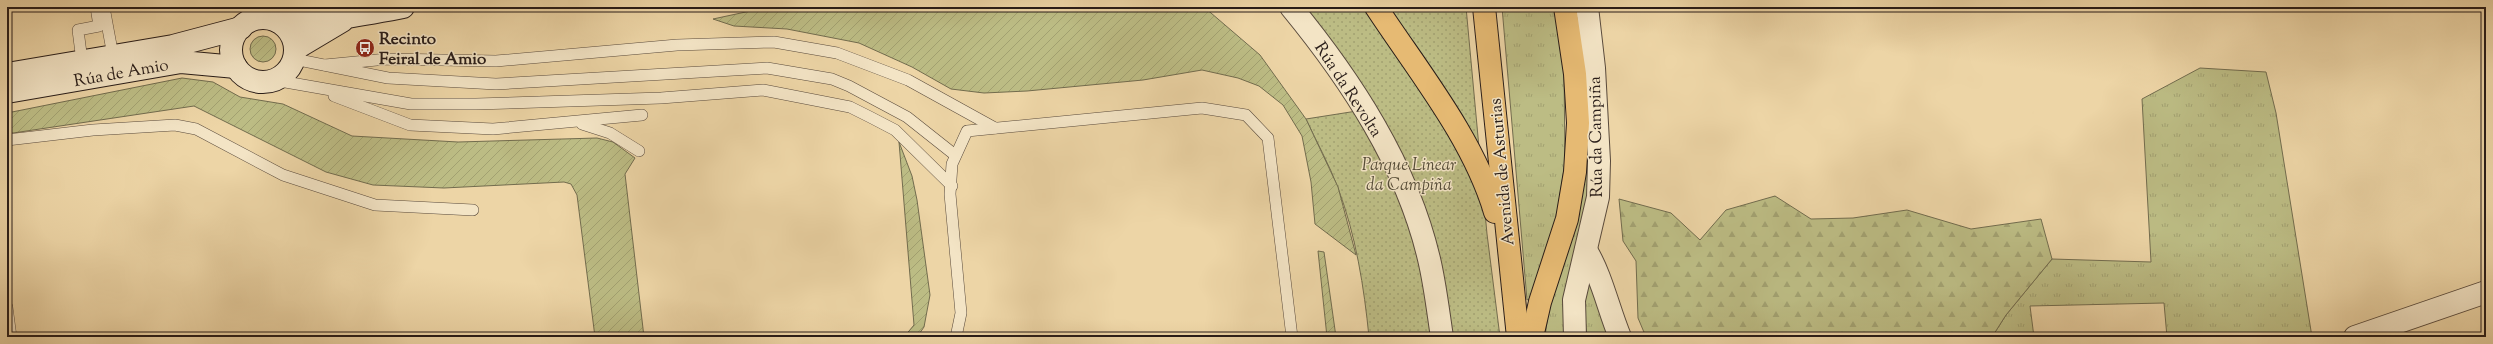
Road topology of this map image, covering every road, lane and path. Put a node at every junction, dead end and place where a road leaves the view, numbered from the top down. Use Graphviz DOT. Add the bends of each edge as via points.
graph roads {
  1 [pos="96,7"];
  2 [pos="104,7"];
  3 [pos="403,7"];
  4 [pos="1291,7"];
  5 [pos="1376,7"];
  6 [pos="1484,7"];
  7 [pos="1565,7"];
  8 [pos="1587,7"];
  9 [pos="275,14"];
  10 [pos="340,14"];
  11 [pos="242,17"];
  12 [pos="173,46"];
  13 [pos="294,54"];
  14 [pos="113,56"];
  15 [pos="82,61"];
  16 [pos="325,65"];
  17 [pos="236,67"];
  18 [pos="7,74"];
  19 [pos="274,80"];
  20 [pos="7,83"];
  21 [pos="313,88"];
  22 [pos="7,92"];
  23 [pos="642,115"];
  24 [pos="578,122"];
  25 [pos="995,128"];
  26 [pos="7,140"];
  27 [pos="639,151"];
  28 [pos="955,155"];
  29 [pos="952,186"];
  30 [pos="473,210"];
  31 [pos="1586,250"];
  32 [pos="1508,256"];
  33 [pos="2486,292"];
  34 [pos="7,307"];
  35 [pos="11,337"];
  36 [pos="956,337"];
  37 [pos="1292,337"];
  38 [pos="1442,337"];
  39 [pos="1518,337"];
  40 [pos="1532,337"];
  41 [pos="1575,337"];
  42 [pos="1620,337"];
  43 [pos="2355,337"];
  1 -- 15 [label="lane" via="99,26 78,30"];
  2 -- 14 [label="lane"];
  3 -- 10 [label="street"];
  4 -- 38 [label="street, Rúa da Revolta" via="1320,42 1354,92 1388,151 1410,202 1429,258"];
  5 -- 32 [label="main road" via="1466,144 1487,185"];
  6 -- 32 [label="main road, Avenida de Asturias"];
  7 -- 40 [label="main road" via="1578,116 1575,172 1567,220 1540,302"];
  8 -- 31 [label="street, Rúa da Campiña" via="1594,68 1599,161 1598,197"];
  9 -- 10 [label="street" via="300,22"];
  9 -- 11 [label="street" via="254,20"];
  9 -- 13 [label="street" via="290,32"];
  10 -- 13 [label="street"];
  11 -- 12 [label="street, Rúa de Amio"];
  11 -- 17 [label="street" via="232,49"];
  12 -- 14 [label="street, Rúa de Amio"];
  12 -- 20 [label="street, Rúa de Amio" via="127,62"];
  13 -- 16 [label="lane"];
  13 -- 19 [label="street" via="290,68"];
  14 -- 15 [label="street, Rúa de Amio"];
  15 -- 18 [label="street, Rúa de Amio"];
  16 -- 25 [label="lane" via="387,59 496,61 677,45 774,42 837,53 908,80"];
  16 -- 28 [label="lane" via="388,78 496,84 767,68 832,79 849,86 907,117"];
  17 -- 19 [label="street" via="254,81"];
  17 -- 22 [label="street, Rúa de Amio" via="181,62"];
  19 -- 21 [label="lane"];
  21 -- 24 [label="lane" via="410,125 493,129"];
  21 -- 29 [label="lane" via="410,104 661,98 770,92 850,107 895,130"];
  23 -- 24 [label="lane"];
  24 -- 27 [label="lane" via="610,133"];
  25 -- 28 [label="lane" via="967,131"];
  25 -- 37 [label="lane" via="1202,108 1246,115 1268,138"];
  26 -- 30 [label="lane" via="93,130 175,125 196,129 283,176 375,204"];
  28 -- 29 [label="lane" via="952,164"];
  29 -- 36 [label="lane" via="950,194 961,313"];
  31 -- 41 [label="street, Rúa da Campiña" via="1574,300"];
  31 -- 42 [label="street" via="1596,267 1608,309"];
  32 -- 39 [label="main road, Avenida de Asturias"];
  33 -- 43 [label="street"];
  34 -- 35 [label="lane"];
}
